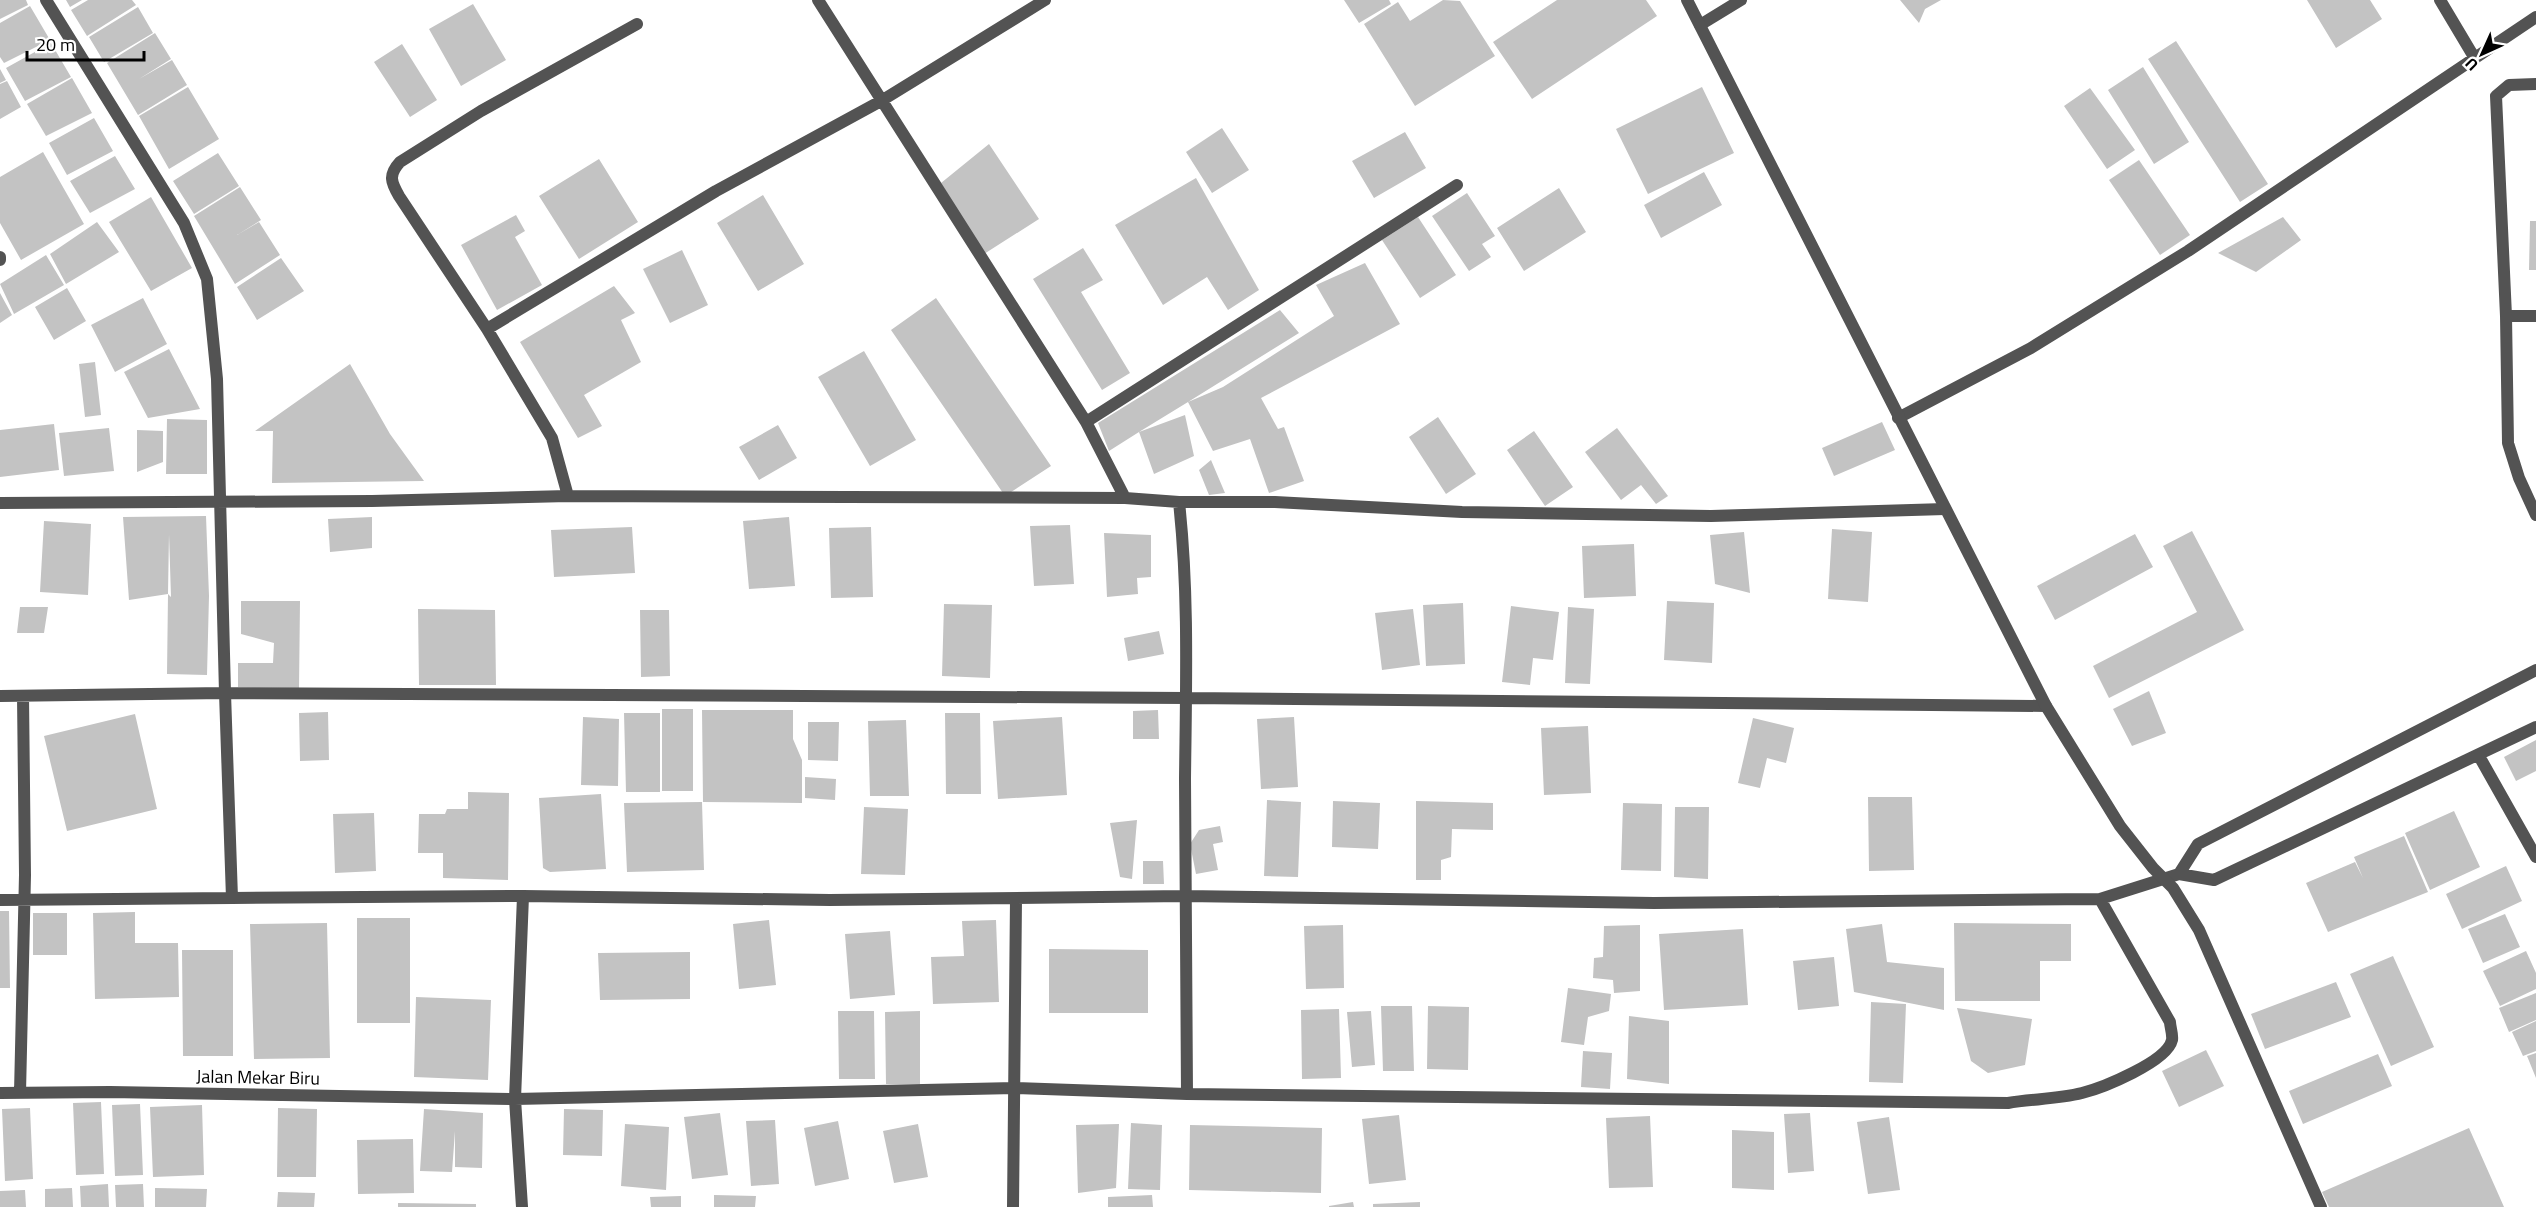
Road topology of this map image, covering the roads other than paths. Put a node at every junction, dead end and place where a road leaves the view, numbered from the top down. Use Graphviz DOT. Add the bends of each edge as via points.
graph roads {
  1 [pos="46,0"];
  2 [pos="818,0"];
  3 [pos="1045,0"];
  4 [pos="1687,0"];
  5 [pos="1741,0"];
  6 [pos="2440,0"];
  7 [pos="2536,17"];
  8 [pos="638,24"];
  9 [pos="1700,25"];
  10 [pos="2474,57"];
  11 [pos="2536,84"];
  12 [pos="881,101"];
  13 [pos="1457,185"];
  14 [pos="2506,316"];
  15 [pos="2536,316"];
  16 [pos="487,329"];
  17 [pos="1898,418"];
  18 [pos="1086,422"];
  19 [pos="567,496"];
  20 [pos="1125,498"];
  21 [pos="222,502"];
  22 [pos="1179,502"];
  23 [pos="0,503"];
  24 [pos="1945,509"];
  25 [pos="2536,515"];
  26 [pos="2536,670"];
  27 [pos="225,693"];
  28 [pos="0,696"];
  29 [pos="23,696"];
  30 [pos="1186,698"];
  31 [pos="2046,706"];
  32 [pos="2536,727"];
  33 [pos="2479,756"];
  34 [pos="2536,857"];
  35 [pos="2179,873"];
  36 [pos="2166,879"];
  37 [pos="523,896"];
  38 [pos="1185,896"];
  39 [pos="232,898"];
  40 [pos="1016,899"];
  41 [pos="2100,899"];
  42 [pos="0,900"];
  43 [pos="25,900"];
  44 [pos="1015,1088"];
  45 [pos="0,1093"];
  46 [pos="20,1093"];
  47 [pos="1187,1094"];
  48 [pos="515,1098"];
  49 [pos="522,1207"];
  50 [pos="1013,1207"];
  51 [pos="2321,1207"];
  1 -- 21 [label="street" via="184,224 207,279 217,379"];
  2 -- 12 [label="street"];
  3 -- 12 [label="street"];
  4 -- 9 [label="street"];
  5 -- 9 [label="street"];
  6 -- 10 [label="street"];
  7 -- 10 [label="street"];
  8 -- 16 [label="street" via="482,111 393,170 391,182 399,196"];
  9 -- 17 [label="street"];
  10 -- 17 [label="street" via="2188,251 2031,348"];
  11 -- 14 [label="street" via="2509,85 2496,96"];
  12 -- 16 [label="street" via="716,191"];
  12 -- 18 [label="street"];
  13 -- 18 [label="street"];
  14 -- 15 [label="street"];
  14 -- 25 [label="street" via="2508,443"];
  16 -- 19 [label="street" via="552,438"];
  17 -- 24 [label="street"];
  18 -- 20 [label="street"];
  19 -- 20 [label="street"];
  19 -- 21 [label="street"];
  20 -- 22 [label="street"];
  21 -- 23 [label="street"];
  21 -- 27 [label="street"];
  22 -- 24 [label="street" via="1711,516"];
  22 -- 30 [label="street" via="1185,563"];
  24 -- 31 [label="street"];
  26 -- 35 [label="street" via="2198,844"];
  27 -- 29 [label="street"];
  27 -- 30 [label="street"];
  27 -- 39 [label="street"];
  28 -- 29 [label="street"];
  29 -- 43 [label="street"];
  30 -- 31 [label="street"];
  30 -- 38 [label="street"];
  31 -- 36 [label="street" via="2120,826"];
  32 -- 33 [label="street"];
  33 -- 34 [label="street"];
  33 -- 35 [label="street" via="2214,880"];
  35 -- 36 [label="street"];
  36 -- 41 [label="street"];
  36 -- 51 [label="street" via="2199,930"];
  37 -- 39 [label="street"];
  37 -- 40 [label="street"];
  37 -- 48 [label="street"];
  38 -- 40 [label="street"];
  38 -- 41 [label="street" via="1654,903"];
  38 -- 47 [label="street"];
  39 -- 43 [label="street"];
  40 -- 44 [label="street"];
  41 -- 47 [label="street, Jalan Mekar Biru" via="2169,1022 2172,1038 2163,1055 2082,1093 2008,1102"];
  42 -- 43 [label="street"];
  43 -- 46 [label="street"];
  44 -- 47 [label="street, Jalan Mekar Biru"];
  44 -- 48 [label="street, Jalan Mekar Biru"];
  44 -- 50 [label="street"];
  45 -- 46 [label="street, Jalan Mekar Biru"];
  46 -- 48 [label="street, Jalan Mekar Biru"];
  48 -- 49 [label="street"];
}
